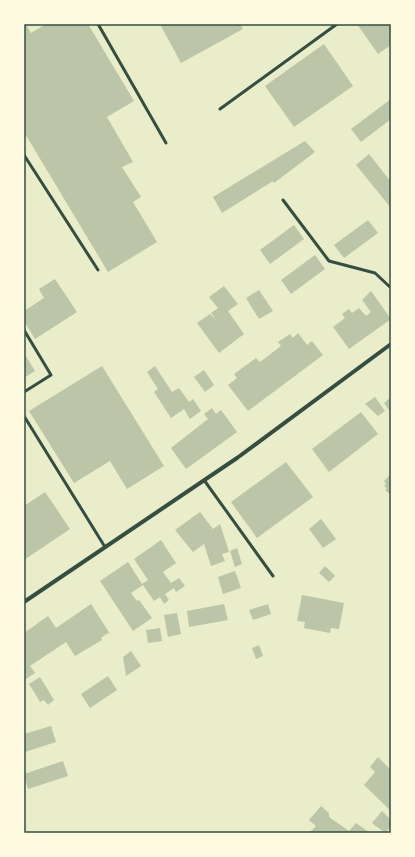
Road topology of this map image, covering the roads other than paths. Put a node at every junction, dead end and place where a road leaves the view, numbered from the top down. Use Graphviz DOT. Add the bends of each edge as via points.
graph roads {
  1 [pos="98,24"];
  2 [pos="338,24"];
  3 [pos="220,109"];
  4 [pos="166,143"];
  5 [pos="24,155"];
  6 [pos="282,200"];
  7 [pos="98,270"];
  8 [pos="391,288"];
  9 [pos="24,330"];
  10 [pos="391,344"];
  11 [pos="24,392"];
  12 [pos="24,416"];
  13 [pos="204,480"];
  14 [pos="104,547"];
  15 [pos="273,576"];
  16 [pos="24,602"];
  1 -- 4 [label="lane"];
  2 -- 3 [label="lane"];
  5 -- 7 [label="lane"];
  6 -- 8 [label="lane" via="330,261 375,274"];
  9 -- 11 [label="lane" via="51,375"];
  10 -- 13 [label="street"];
  12 -- 14 [label="lane"];
  13 -- 14 [label="street"];
  13 -- 15 [label="lane"];
  14 -- 16 [label="street"];
}
